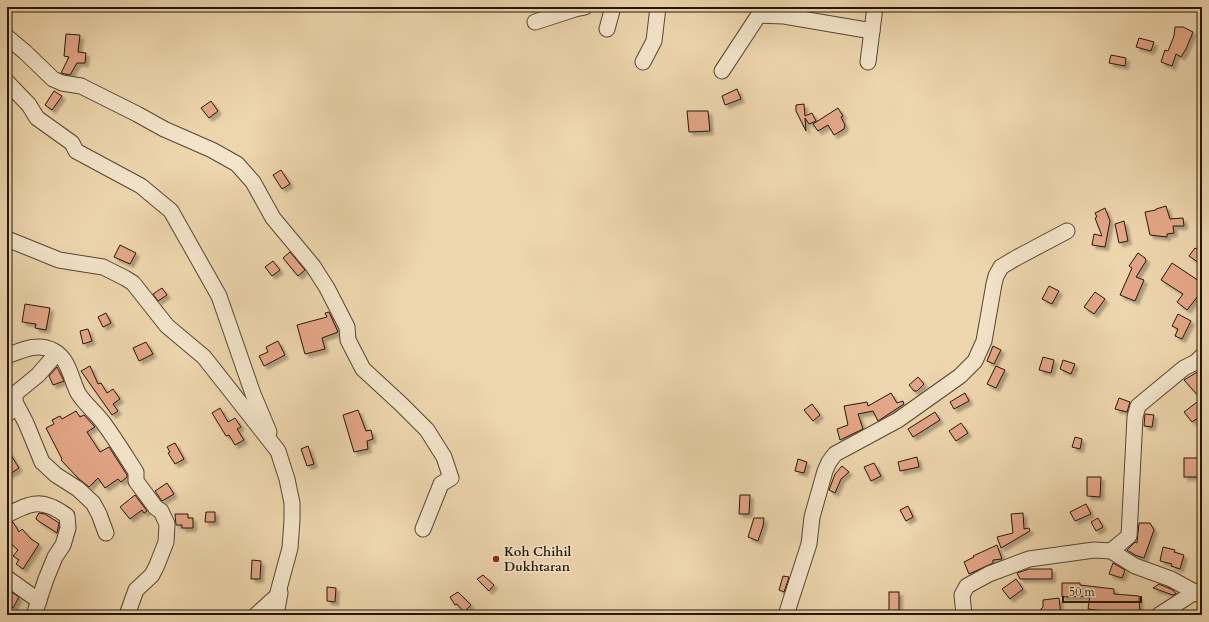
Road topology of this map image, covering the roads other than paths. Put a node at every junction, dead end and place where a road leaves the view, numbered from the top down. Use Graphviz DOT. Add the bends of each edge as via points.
graph roads {
  1 [pos="585,7"];
  2 [pos="613,7"];
  3 [pos="658,7"];
  4 [pos="876,7"];
  5 [pos="762,11"];
  6 [pos="535,22"];
  7 [pos="607,29"];
  8 [pos="872,31"];
  9 [pos="7,37"];
  10 [pos="644,62"];
  11 [pos="868,62"];
  12 [pos="722,71"];
  13 [pos="7,82"];
  14 [pos="1067,231"];
  15 [pos="7,239"];
  16 [pos="57,353"];
  17 [pos="7,356"];
  18 [pos="1202,356"];
  19 [pos="11,408"];
  20 [pos="278,451"];
  21 [pos="7,515"];
  22 [pos="423,529"];
  23 [pos="106,533"];
  24 [pos="1111,551"];
  25 [pos="7,578"];
  26 [pos="281,584"];
  27 [pos="1198,594"];
  28 [pos="37,608"];
  29 [pos="127,615"];
  30 [pos="256,615"];
  31 [pos="276,615"];
  32 [pos="786,615"];
  33 [pos="964,615"];
  34 [pos="1159,615"];
  1 -- 6 [label="street"];
  2 -- 7 [label="street"];
  3 -- 10 [label="street" via="654,41"];
  4 -- 8 [label="street"];
  5 -- 8 [label="street"];
  5 -- 12 [label="street"];
  8 -- 11 [label="street"];
  9 -- 22 [label="street" via="53,79 81,86 212,150 237,164 253,182 273,218 327,288 347,328 348,340 363,369 427,430 444,457 451,478 441,484"];
  13 -- 20 [label="street" via="29,105 37,118 72,143 76,151 141,186 172,211 219,296 254,394"];
  14 -- 32 [label="street" via="1001,268 994,284 984,341 975,361 960,376 898,420 835,454 829,462 812,517 809,544"];
  15 -- 20 [label="street" via="59,260 103,268 133,283 167,326 204,357"];
  16 -- 17 [label="street" via="43,347 35,347"];
  16 -- 19 [label="street" via="38,375 16,394"];
  16 -- 29 [label="street" via="69,369 79,394 103,422 136,472 136,481 161,511 167,524 166,542 157,565 152,575 136,590"];
  18 -- 24 [label="street" via="1138,406 1134,424 1129,536"];
  19 -- 23 [label="street" via="26,423 42,462 92,503"];
  20 -- 26 [label="street" via="292,503 290,548"];
  21 -- 28 [label="street" via="30,504 43,503 67,516 68,528 63,545 55,558"];
  24 -- 27 [label="street" via="1135,566 1171,579"];
  24 -- 33 [label="street" via="1080,551 1029,559 989,574 967,586 962,595"];
  25 -- 28 [label="street"];
  26 -- 30 [label="street" via="277,596"];
  26 -- 31 [label="street"];
  27 -- 34 [label="street"];
}
